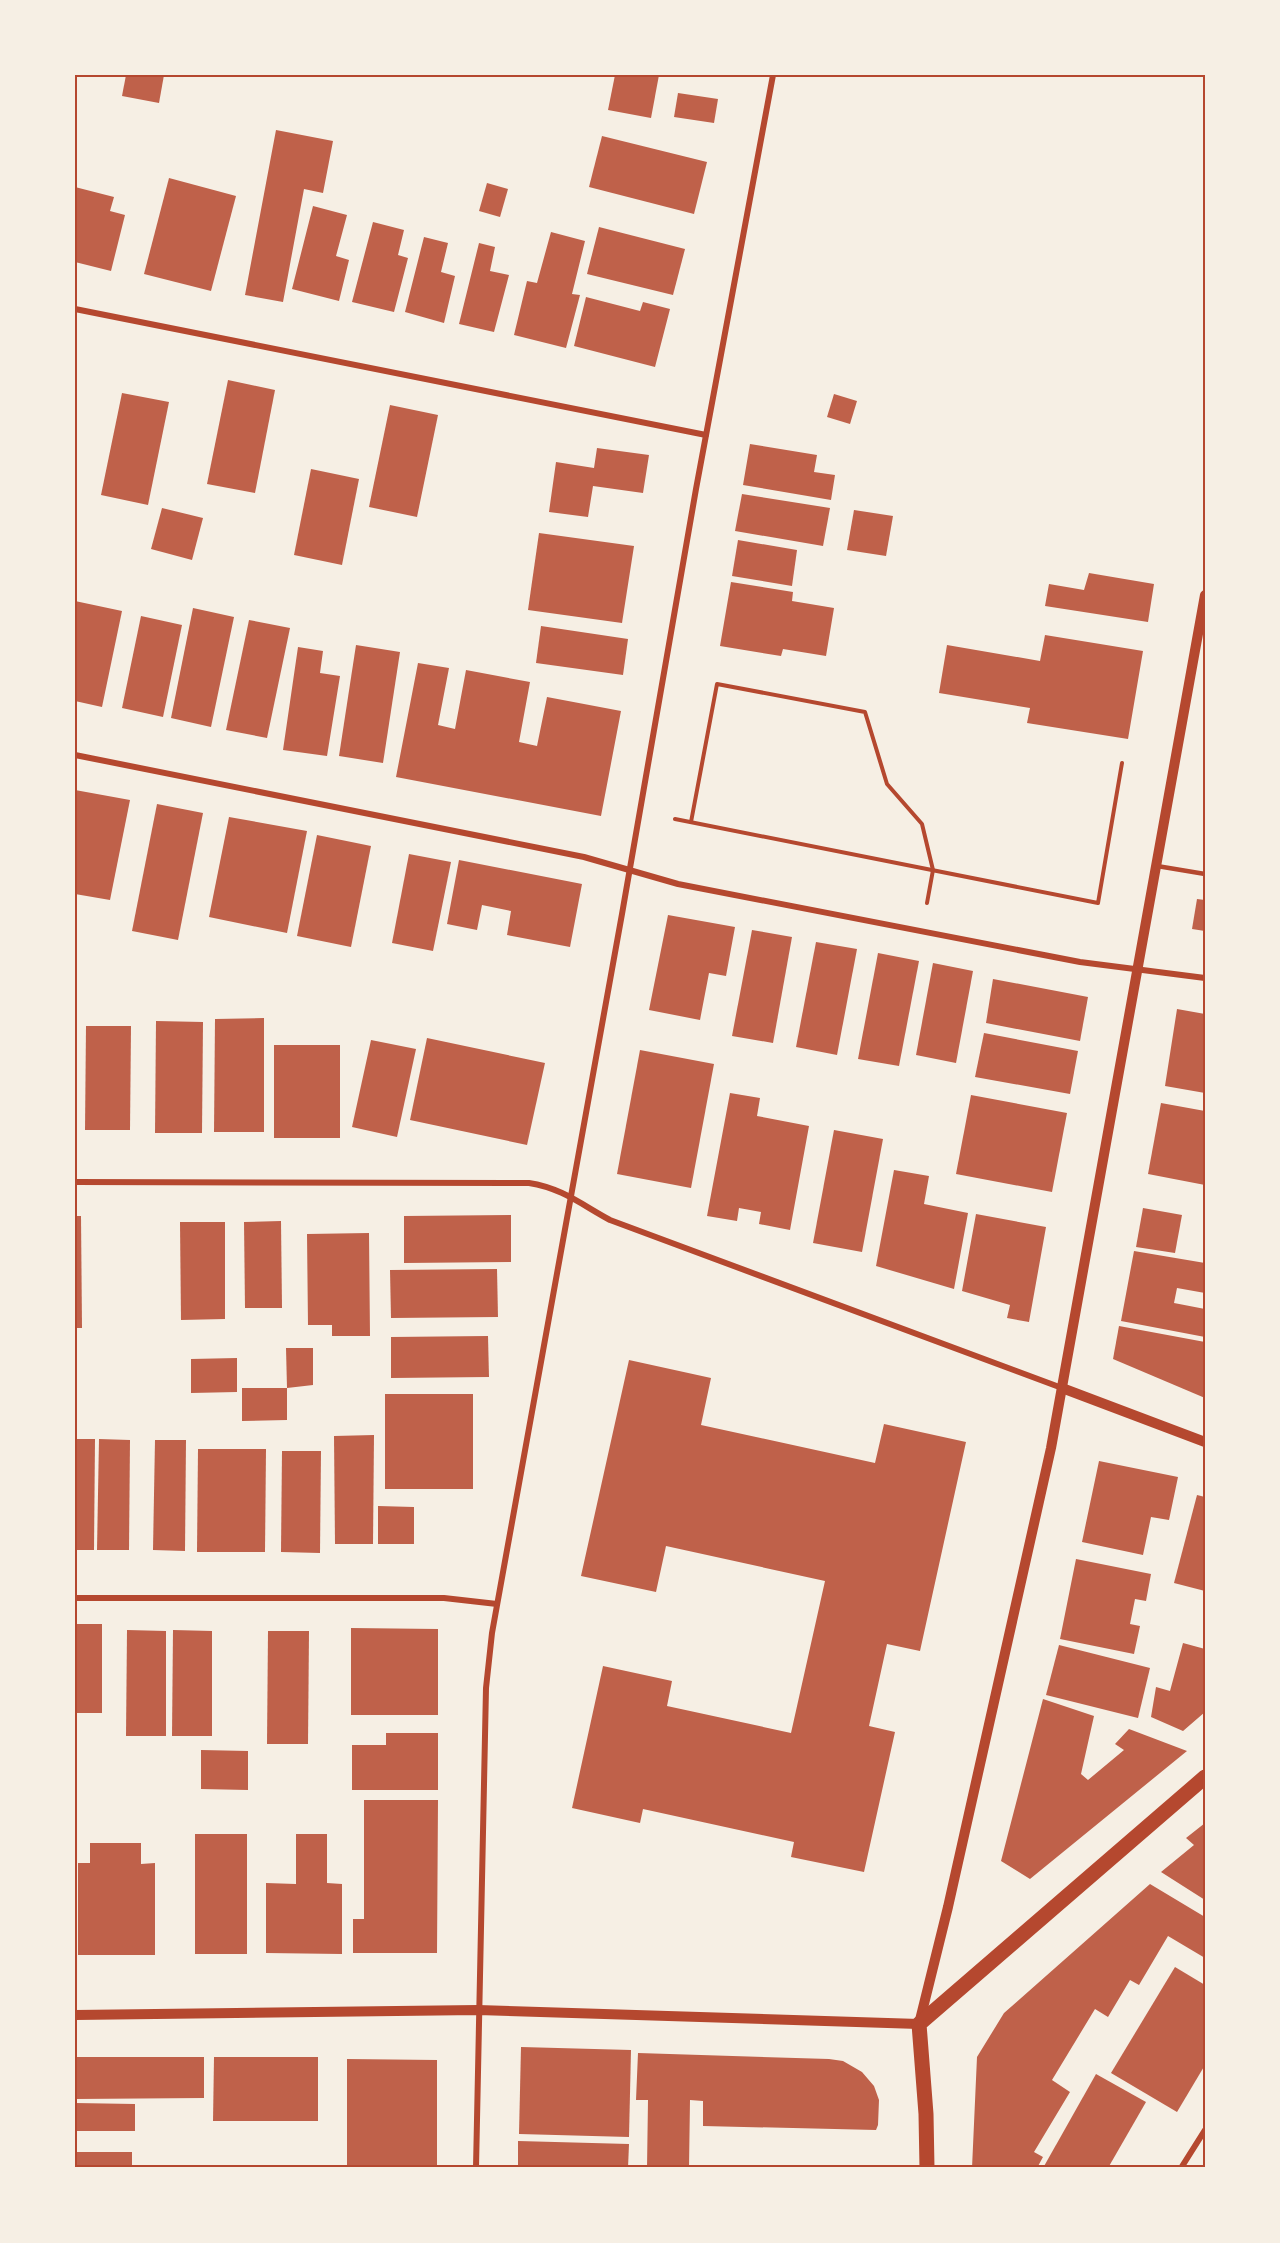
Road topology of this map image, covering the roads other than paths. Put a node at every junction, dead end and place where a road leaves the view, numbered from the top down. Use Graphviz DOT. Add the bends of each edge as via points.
graph roads {
  1 [pos="773,75"];
  2 [pos="75,309"];
  3 [pos="706,435"];
  4 [pos="1205,595"];
  5 [pos="75,755"];
  6 [pos="1156,866"];
  7 [pos="630,869"];
  8 [pos="1205,874"];
  9 [pos="1137,969"];
  10 [pos="1205,978"];
  11 [pos="75,1182"];
  12 [pos="571,1196"];
  13 [pos="1062,1388"];
  14 [pos="1205,1442"];
  15 [pos="75,1598"];
  16 [pos="497,1604"];
  17 [pos="1205,1777"];
  18 [pos="478,2010"];
  19 [pos="75,2015"];
  20 [pos="919,2024"];
  21 [pos="1205,2130"];
  22 [pos="476,2168"];
  23 [pos="927,2168"];
  24 [pos="1181,2168"];
  1 -- 3 [label="street"];
  2 -- 3 [label="street"];
  3 -- 7 [label="street"];
  4 -- 6 [label="street"];
  5 -- 7 [label="street"];
  6 -- 8 [label="lane"];
  6 -- 9 [label="street"];
  7 -- 9 [label="street" via="678,884"];
  7 -- 12 [label="street"];
  9 -- 10 [label="street"];
  9 -- 13 [label="street"];
  11 -- 12 [label="street" via="529,1183"];
  12 -- 13 [label="street" via="610,1220"];
  12 -- 16 [label="street"];
  13 -- 14 [label="street"];
  13 -- 20 [label="street"];
  15 -- 16 [label="street" via="444,1598"];
  16 -- 18 [label="street" via="486,1688"];
  17 -- 20 [label="main road"];
  18 -- 19 [label="street"];
  18 -- 20 [label="street"];
  18 -- 22 [label="street"];
  20 -- 23 [label="main road"];
  21 -- 24 [label="street"];
}
